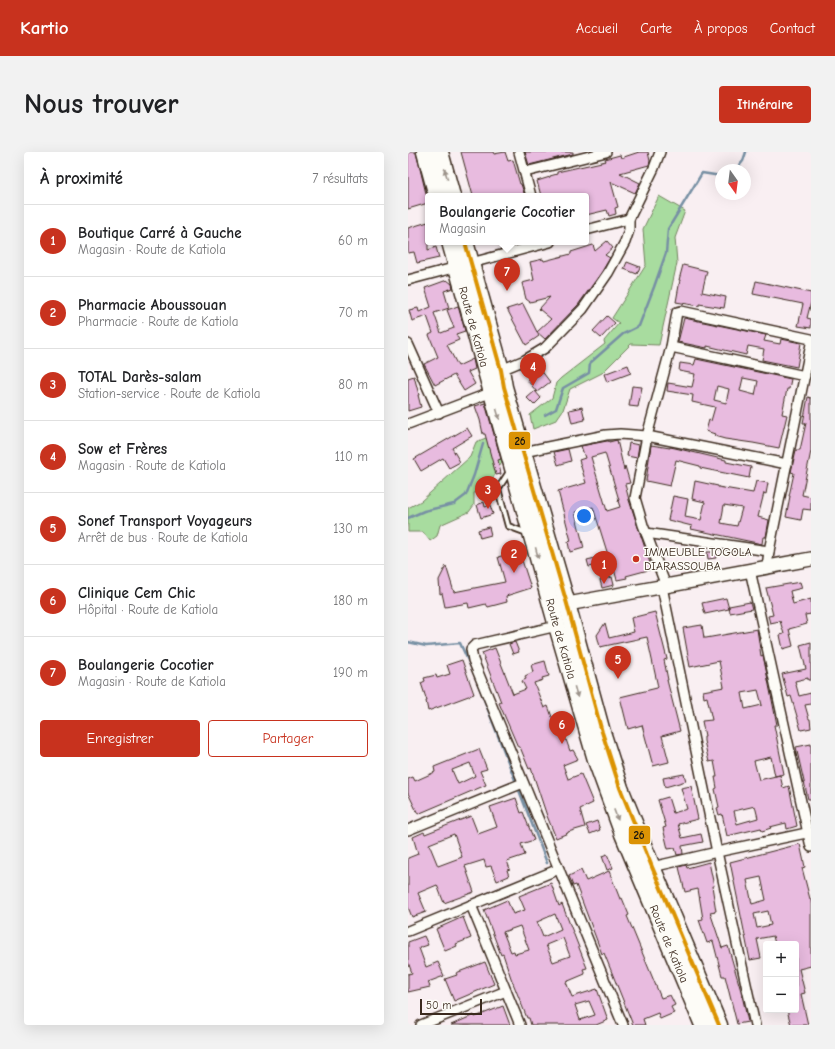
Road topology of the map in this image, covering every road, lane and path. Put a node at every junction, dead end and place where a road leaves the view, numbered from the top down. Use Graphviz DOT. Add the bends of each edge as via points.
graph roads {
  1 [pos="425,152"];
  2 [pos="440,152"];
  3 [pos="519,152"];
  4 [pos="606,152"];
  5 [pos="660,152"];
  6 [pos="524,172"];
  7 [pos="436,193"];
  8 [pos="451,193"];
  9 [pos="529,193"];
  10 [pos="629,219"];
  11 [pos="589,229"];
  12 [pos="452,245"];
  13 [pos="465,245"];
  14 [pos="538,245"];
  15 [pos="464,265"];
  16 [pos="408,280"];
  17 [pos="811,339"];
  18 [pos="408,344"];
  19 [pos="811,344"];
  20 [pos="671,347"];
  21 [pos="410,356"];
  22 [pos="501,370"];
  23 [pos="805,376"];
  24 [pos="498,390"];
  25 [pos="439,413"];
  26 [pos="408,424"];
  27 [pos="647,436"];
  28 [pos="523,452"];
  29 [pos="787,464"];
  30 [pos="646,532"];
  31 [pos="769,551"];
  32 [pos="811,559"];
  33 [pos="767,567"];
  34 [pos="750,570"];
  35 [pos="664,587"];
  36 [pos="559,606"];
  37 [pos="557,626"];
  38 [pos="523,783"];
  39 [pos="408,830"];
  40 [pos="809,832"];
  41 [pos="811,846"];
  42 [pos="717,852"];
  43 [pos="652,867"];
  44 [pos="559,869"];
  45 [pos="471,905"];
  46 [pos="408,930"];
  47 [pos="506,991"];
  48 [pos="421,1025"];
  49 [pos="520,1025"];
  50 [pos="622,1025"];
  51 [pos="703,1025"];
  52 [pos="719,1025"];
  53 [pos="755,1025"];
  1 -- 7 [label="highway"];
  8 -- 2 [label="highway, one-way"];
  3 -- 6 [label="street"];
  4 -- 6 [label="street"];
  5 -- 10 [label="street"];
  6 -- 9 [label="street"];
  10 -- 11 [label="street"];
  10 -- 22 [label="street" via="625,242 583,309 545,348"];
  12 -- 15 [label="highway, Route de Katiola"];
  13 -- 15 [label="highway, Route de Katiola"];
  14 -- 15 [label="street"];
  15 -- 16 [label="street"];
  15 -- 22 [label="highway, Route de Katiola"];
  15 -- 24 [label="highway, Route de Katiola"];
  17 -- 20 [label="street" via="679,311"];
  18 -- 21 [label="street"];
  19 -- 23 [label="street"];
  20 -- 23 [label="street"];
  20 -- 27 [label="street"];
  21 -- 25 [label="street"];
  22 -- 24 [label="highway, Route de Katiola"];
  23 -- 29 [label="street"];
  24 -- 25 [label="street"];
  24 -- 28 [label="highway, Route de Katiola"];
  24 -- 36 [label="highway, Route de Katiola, one-way" via="513,468 532,535"];
  25 -- 26 [label="street"];
  27 -- 28 [label="street" via="606,435"];
  27 -- 29 [label="street"];
  27 -- 30 [label="street" via="636,498"];
  28 -- 36 [label="highway, Route de Katiola"];
  29 -- 31 [label="street"];
  30 -- 31 [label="street"];
  30 -- 35 [label="street"];
  31 -- 33 [label="street"];
  32 -- 33 [label="street"];
  33 -- 34 [label="street"];
  34 -- 35 [label="street"];
  34 -- 40 [label="street"];
  35 -- 36 [label="street"];
  35 -- 42 [label="street"];
  36 -- 37 [label="highway, Route de Katiola"];
  36 -- 43 [label="highway, Route de Katiola" via="620,788"];
  37 -- 38 [label="street" via="475,645 471,649 473,660"];
  37 -- 51 [label="highway, Route de Katiola, one-way" via="607,793"];
  38 -- 39 [label="street"];
  38 -- 44 [label="street"];
  40 -- 41 [label="street"];
  40 -- 42 [label="street"];
  42 -- 43 [label="street"];
  42 -- 53 [label="street"];
  43 -- 52 [label="highway, Route de Katiola"];
  44 -- 45 [label="street"];
  44 -- 50 [label="street"];
  45 -- 46 [label="street"];
  45 -- 47 [label="street"];
  47 -- 48 [label="street"];
  47 -- 49 [label="street"];
}
